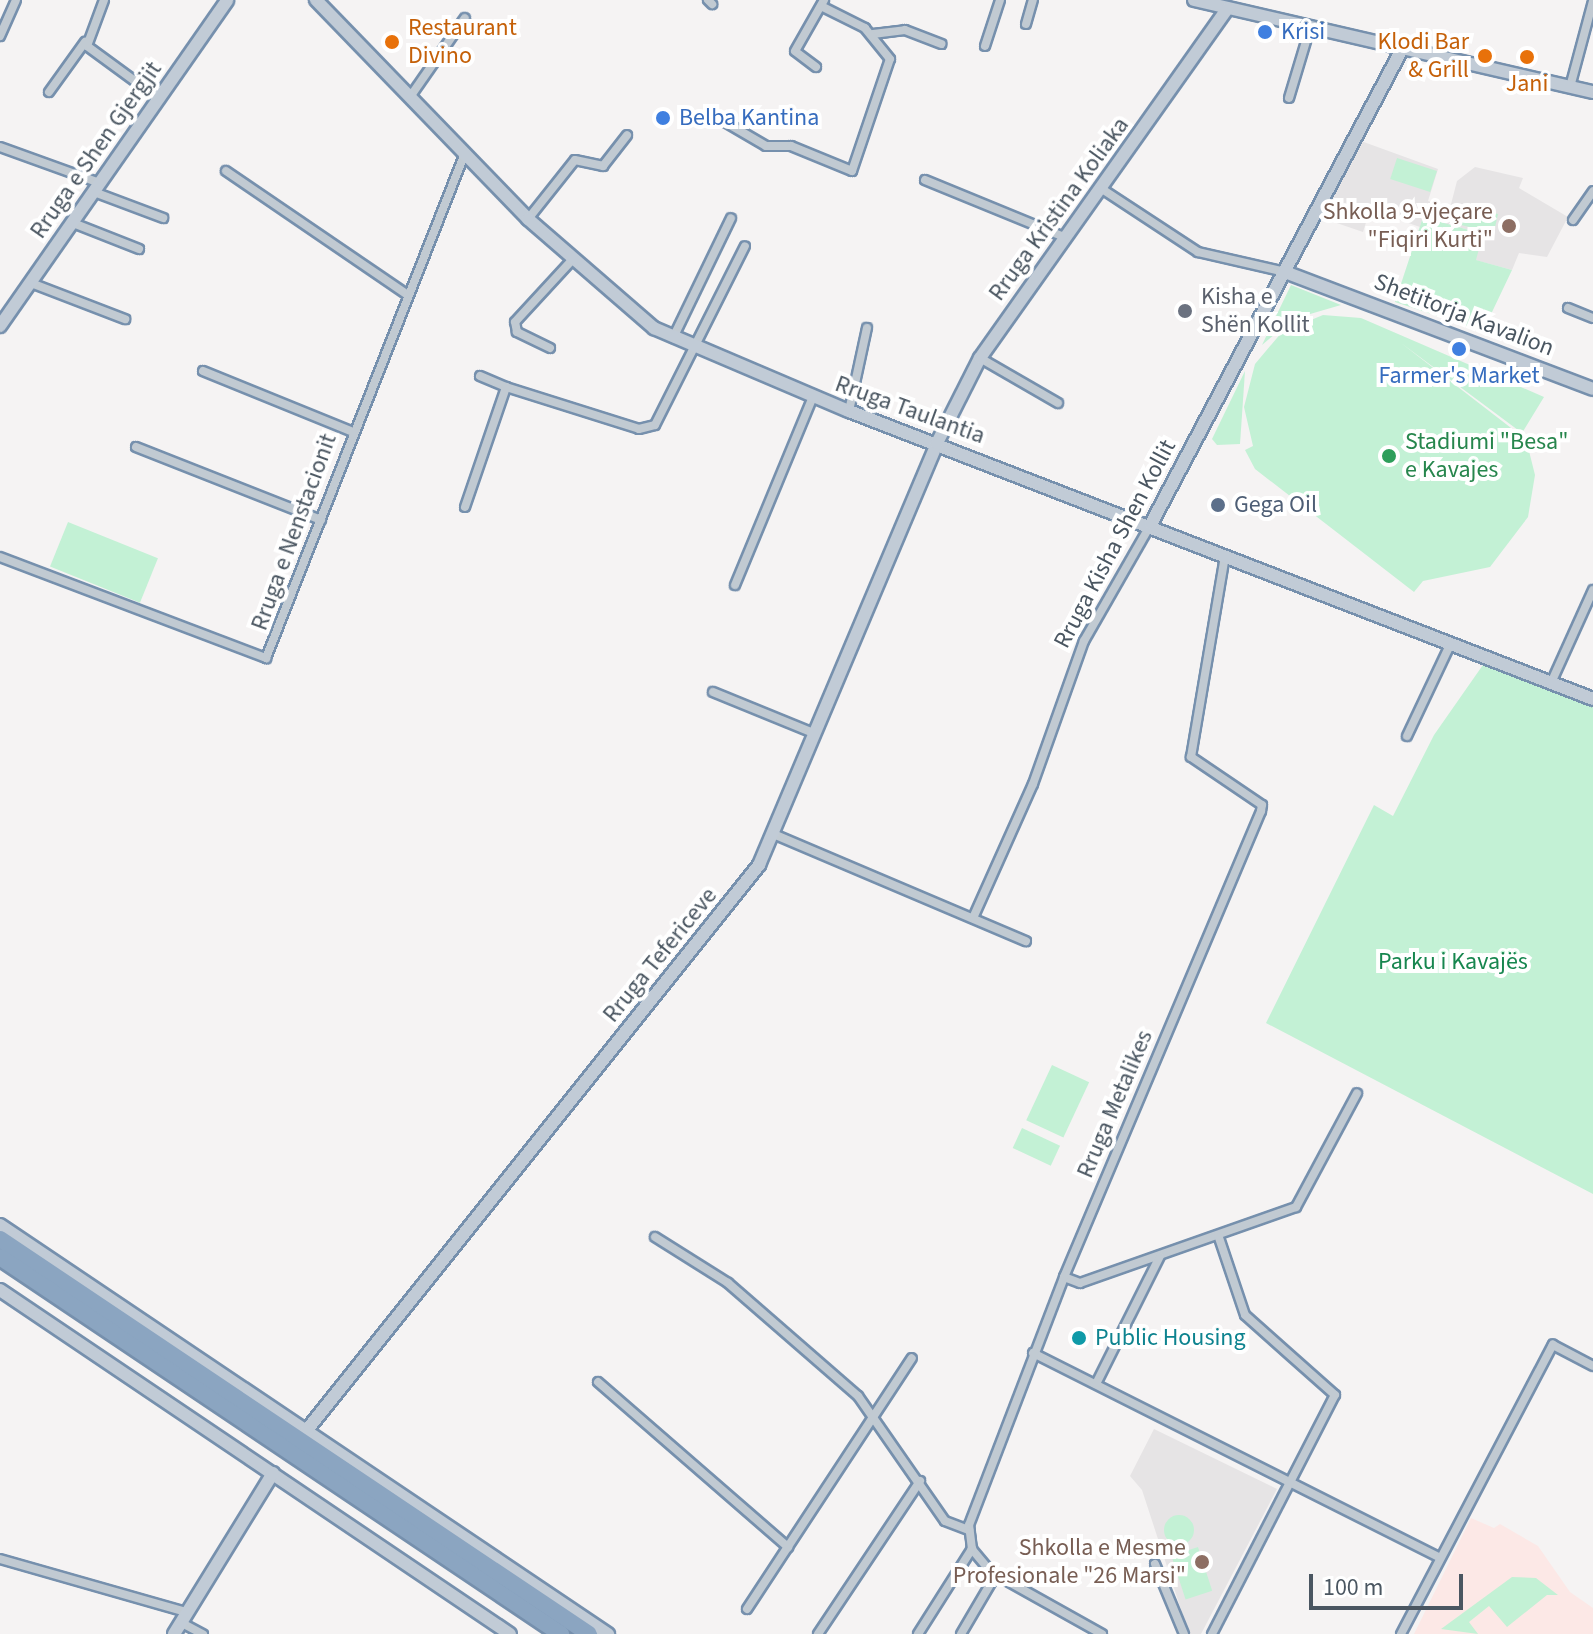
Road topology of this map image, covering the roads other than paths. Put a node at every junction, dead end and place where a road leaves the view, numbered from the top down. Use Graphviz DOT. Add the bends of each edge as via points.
graph roads {
  1 [pos="16,0"];
  2 [pos="104,0"];
  3 [pos="227,0"];
  4 [pos="316,0"];
  5 [pos="1000,0"];
  6 [pos="1033,0"];
  7 [pos="1196,0"];
  8 [pos="1593,1"];
  9 [pos="823,3"];
  10 [pos="1230,4"];
  11 [pos="465,18"];
  12 [pos="1026,24"];
  13 [pos="1310,28"];
  14 [pos="873,34"];
  15 [pos="0,36"];
  16 [pos="85,42"];
  17 [pos="941,44"];
  18 [pos="985,46"];
  19 [pos="1401,51"];
  20 [pos="816,67"];
  21 [pos="1570,87"];
  22 [pos="49,92"];
  23 [pos="1593,92"];
  24 [pos="410,97"];
  25 [pos="158,98"];
  26 [pos="1289,98"];
  27 [pos="713,115"];
  28 [pos="627,135"];
  29 [pos="0,147"];
  30 [pos="465,153"];
  31 [pos="226,171"];
  32 [pos="925,180"];
  33 [pos="97,187"];
  34 [pos="1102,189"];
  35 [pos="1593,191"];
  36 [pos="163,218"];
  37 [pos="731,218"];
  38 [pos="528,219"];
  39 [pos="1573,220"];
  40 [pos="73,223"];
  41 [pos="1064,237"];
  42 [pos="745,246"];
  43 [pos="139,249"];
  44 [pos="572,260"];
  45 [pos="1285,272"];
  46 [pos="31,283"];
  47 [pos="406,294"];
  48 [pos="1568,308"];
  49 [pos="1593,318"];
  50 [pos="125,319"];
  51 [pos="0,326"];
  52 [pos="867,328"];
  53 [pos="673,338"];
  54 [pos="693,346"];
  55 [pos="550,348"];
  56 [pos="980,358"];
  57 [pos="203,371"];
  58 [pos="480,376"];
  59 [pos="506,387"];
  60 [pos="1593,389"];
  61 [pos="813,397"];
  62 [pos="1058,403"];
  63 [pos="849,411"];
  64 [pos="353,432"];
  65 [pos="937,443"];
  66 [pos="136,447"];
  67 [pos="465,507"];
  68 [pos="321,520"];
  69 [pos="1151,524"];
  70 [pos="1225,554"];
  71 [pos="0,557"];
  72 [pos="735,585"];
  73 [pos="1593,590"];
  74 [pos="1452,642"];
  75 [pos="1551,683"];
  76 [pos="713,692"];
  77 [pos="1593,699"];
  78 [pos="816,734"];
  79 [pos="1407,736"];
  80 [pos="771,833"];
  81 [pos="973,918"];
  82 [pos="1026,941"];
  83 [pos="1357,1093"];
  84 [pos="0,1225"];
  85 [pos="1218,1235"];
  86 [pos="655,1237"];
  87 [pos="0,1239"];
  88 [pos="1160,1255"];
  89 [pos="0,1257"];
  90 [pos="1064,1277"];
  91 [pos="0,1290"];
  92 [pos="159,1334"];
  93 [pos="1033,1353"];
  94 [pos="912,1358"];
  95 [pos="1593,1366"];
  96 [pos="212,1381"];
  97 [pos="598,1382"];
  98 [pos="1096,1384"];
  99 [pos="877,1417"];
  100 [pos="307,1430"];
  101 [pos="273,1473"];
  102 [pos="920,1481"];
  103 [pos="1292,1481"];
  104 [pos="969,1530"];
  105 [pos="788,1547"];
  106 [pos="972,1549"];
  107 [pos="1439,1557"];
  108 [pos="0,1559"];
  109 [pos="1155,1564"];
  110 [pos="995,1576"];
  111 [pos="747,1609"];
  112 [pos="180,1623"];
  113 [pos="1091,1631"];
  114 [pos="203,1634"];
  115 [pos="510,1634"];
  116 [pos="561,1634"];
  117 [pos="589,1634"];
  118 [pos="608,1634"];
  119 [pos="818,1634"];
  120 [pos="918,1634"];
  121 [pos="961,1634"];
  122 [pos="1102,1634"];
  123 [pos="1184,1634"];
  124 [pos="1212,1634"];
  125 [pos="1401,1634"];
  1 -- 15 [label="street"];
  2 -- 16 [label="street"];
  3 -- 25 [label="street, Rruga e Shen Gjergjit"];
  4 -- 24 [label="street, Rruga Taulantia"];
  5 -- 18 [label="street"];
  6 -- 12 [label="street"];
  7 -- 10 [label="street"];
  8 -- 21 [label="street"];
  9 -- 14 [label="street"];
  9 -- 20 [label="street" via="795,51"];
  10 -- 13 [label="street"];
  10 -- 34 [label="street, Rruga Kristina Koliaka"];
  11 -- 24 [label="street"];
  13 -- 19 [label="street"];
  13 -- 26 [label="street"];
  14 -- 17 [label="street" via="905,30"];
  14 -- 27 [label="street" via="890,70 849,173 791,146 766,146"];
  16 -- 22 [label="street"];
  16 -- 25 [label="street"];
  19 -- 21 [label="street"];
  19 -- 45 [label="street, Rruga Kisha Shen Kollit"];
  21 -- 23 [label="street"];
  24 -- 30 [label="street, Rruga Taulantia"];
  25 -- 33 [label="street, Rruga e Shen Gjergjit"];
  28 -- 38 [label="street" via="603,166 575,160"];
  29 -- 33 [label="street"];
  30 -- 38 [label="street, Rruga Taulantia"];
  30 -- 47 [label="street, Rruga e Nenstacionit"];
  31 -- 47 [label="street"];
  32 -- 41 [label="street"];
  33 -- 36 [label="street"];
  33 -- 40 [label="street, Rruga e Shen Gjergjit"];
  34 -- 41 [label="street, Rruga Kristina Koliaka"];
  34 -- 45 [label="street, Shetitorja Kavalion" via="1198,252"];
  35 -- 39 [label="street"];
  37 -- 53 [label="street"];
  38 -- 44 [label="street, Rruga Taulantia"];
  40 -- 43 [label="street"];
  40 -- 46 [label="street, Rruga e Shen Gjergjit"];
  41 -- 56 [label="street, Rruga Kristina Koliaka"];
  42 -- 54 [label="street"];
  44 -- 53 [label="street, Rruga Taulantia"];
  44 -- 55 [label="street" via="515,322 517,332"];
  45 -- 60 [label="street, Shetitorja Kavalion"];
  45 -- 69 [label="street, Rruga Kisha Shen Kollit"];
  46 -- 50 [label="street"];
  46 -- 51 [label="street, Rruga e Shen Gjergjit"];
  47 -- 64 [label="street, Rruga e Nenstacionit"];
  48 -- 49 [label="street"];
  52 -- 63 [label="street"];
  53 -- 54 [label="street, Rruga Taulantia"];
  54 -- 59 [label="street" via="650,429"];
  54 -- 61 [label="street, Rruga Taulantia"];
  56 -- 62 [label="street"];
  56 -- 65 [label="street, Rruga Kristina Koliaka"];
  57 -- 64 [label="street"];
  58 -- 59 [label="street"];
  59 -- 67 [label="street"];
  61 -- 63 [label="street, Rruga Taulantia"];
  61 -- 72 [label="street"];
  63 -- 65 [label="street, Rruga Taulantia"];
  64 -- 68 [label="street, Rruga e Nenstacionit"];
  65 -- 69 [label="street, Rruga Taulantia"];
  65 -- 78 [label="street, Rruga Tefericeve"];
  66 -- 68 [label="street"];
  68 -- 71 [label="street, Rruga e Nenstacionit" via="270,653 259,660"];
  69 -- 70 [label="street, Rruga Taulantia"];
  69 -- 81 [label="street, Rruga Kisha Shen Kollit" via="1084,641 1033,784"];
  70 -- 74 [label="street, Rruga Taulantia"];
  70 -- 90 [label="street, Rruga Metalikes" via="1191,757 1262,805 1261,811"];
  73 -- 75 [label="street"];
  74 -- 75 [label="street, Rruga Taulantia"];
  74 -- 79 [label="street"];
  75 -- 77 [label="street, Rruga Taulantia"];
  76 -- 78 [label="street"];
  78 -- 80 [label="street, Rruga Tefericeve"];
  80 -- 81 [label="street"];
  80 -- 100 [label="street, Rruga Tefericeve" via="748,882"];
  81 -- 82 [label="street"];
  83 -- 85 [label="street" via="1300,1204"];
  84 -- 92 [label="street"];
  85 -- 88 [label="street"];
  85 -- 103 [label="street" via="1245,1315 1335,1395"];
  86 -- 99 [label="street" via="728,1283"];
  87 -- 96 [label="highway"];
  88 -- 90 [label="street" via="1080,1283"];
  88 -- 98 [label="street"];
  89 -- 116 [label="highway"];
  90 -- 93 [label="street, Rruga Metalikes"];
  91 -- 101 [label="street"];
  92 -- 96 [label="highway"];
  92 -- 100 [label="street"];
  93 -- 98 [label="street"];
  93 -- 104 [label="street, Rruga Metalikes"];
  94 -- 99 [label="street"];
  95 -- 107 [label="street" via="1553,1345"];
  96 -- 117 [label="highway"];
  97 -- 105 [label="street"];
  98 -- 103 [label="street"];
  99 -- 102 [label="street"];
  99 -- 105 [label="street"];
  100 -- 118 [label="street"];
  101 -- 112 [label="street"];
  101 -- 115 [label="street"];
  102 -- 104 [label="street" via="945,1521"];
  102 -- 119 [label="street"];
  103 -- 107 [label="street"];
  103 -- 124 [label="street"];
  104 -- 106 [label="street, Rruga Metalikes"];
  105 -- 111 [label="street"];
  106 -- 110 [label="street"];
  106 -- 120 [label="street"];
  107 -- 125 [label="street"];
  108 -- 112 [label="street"];
  109 -- 123 [label="street"];
  110 -- 113 [label="street"];
  110 -- 121 [label="street"];
  112 -- 114 [label="street"];
  113 -- 122 [label="street"];
}
